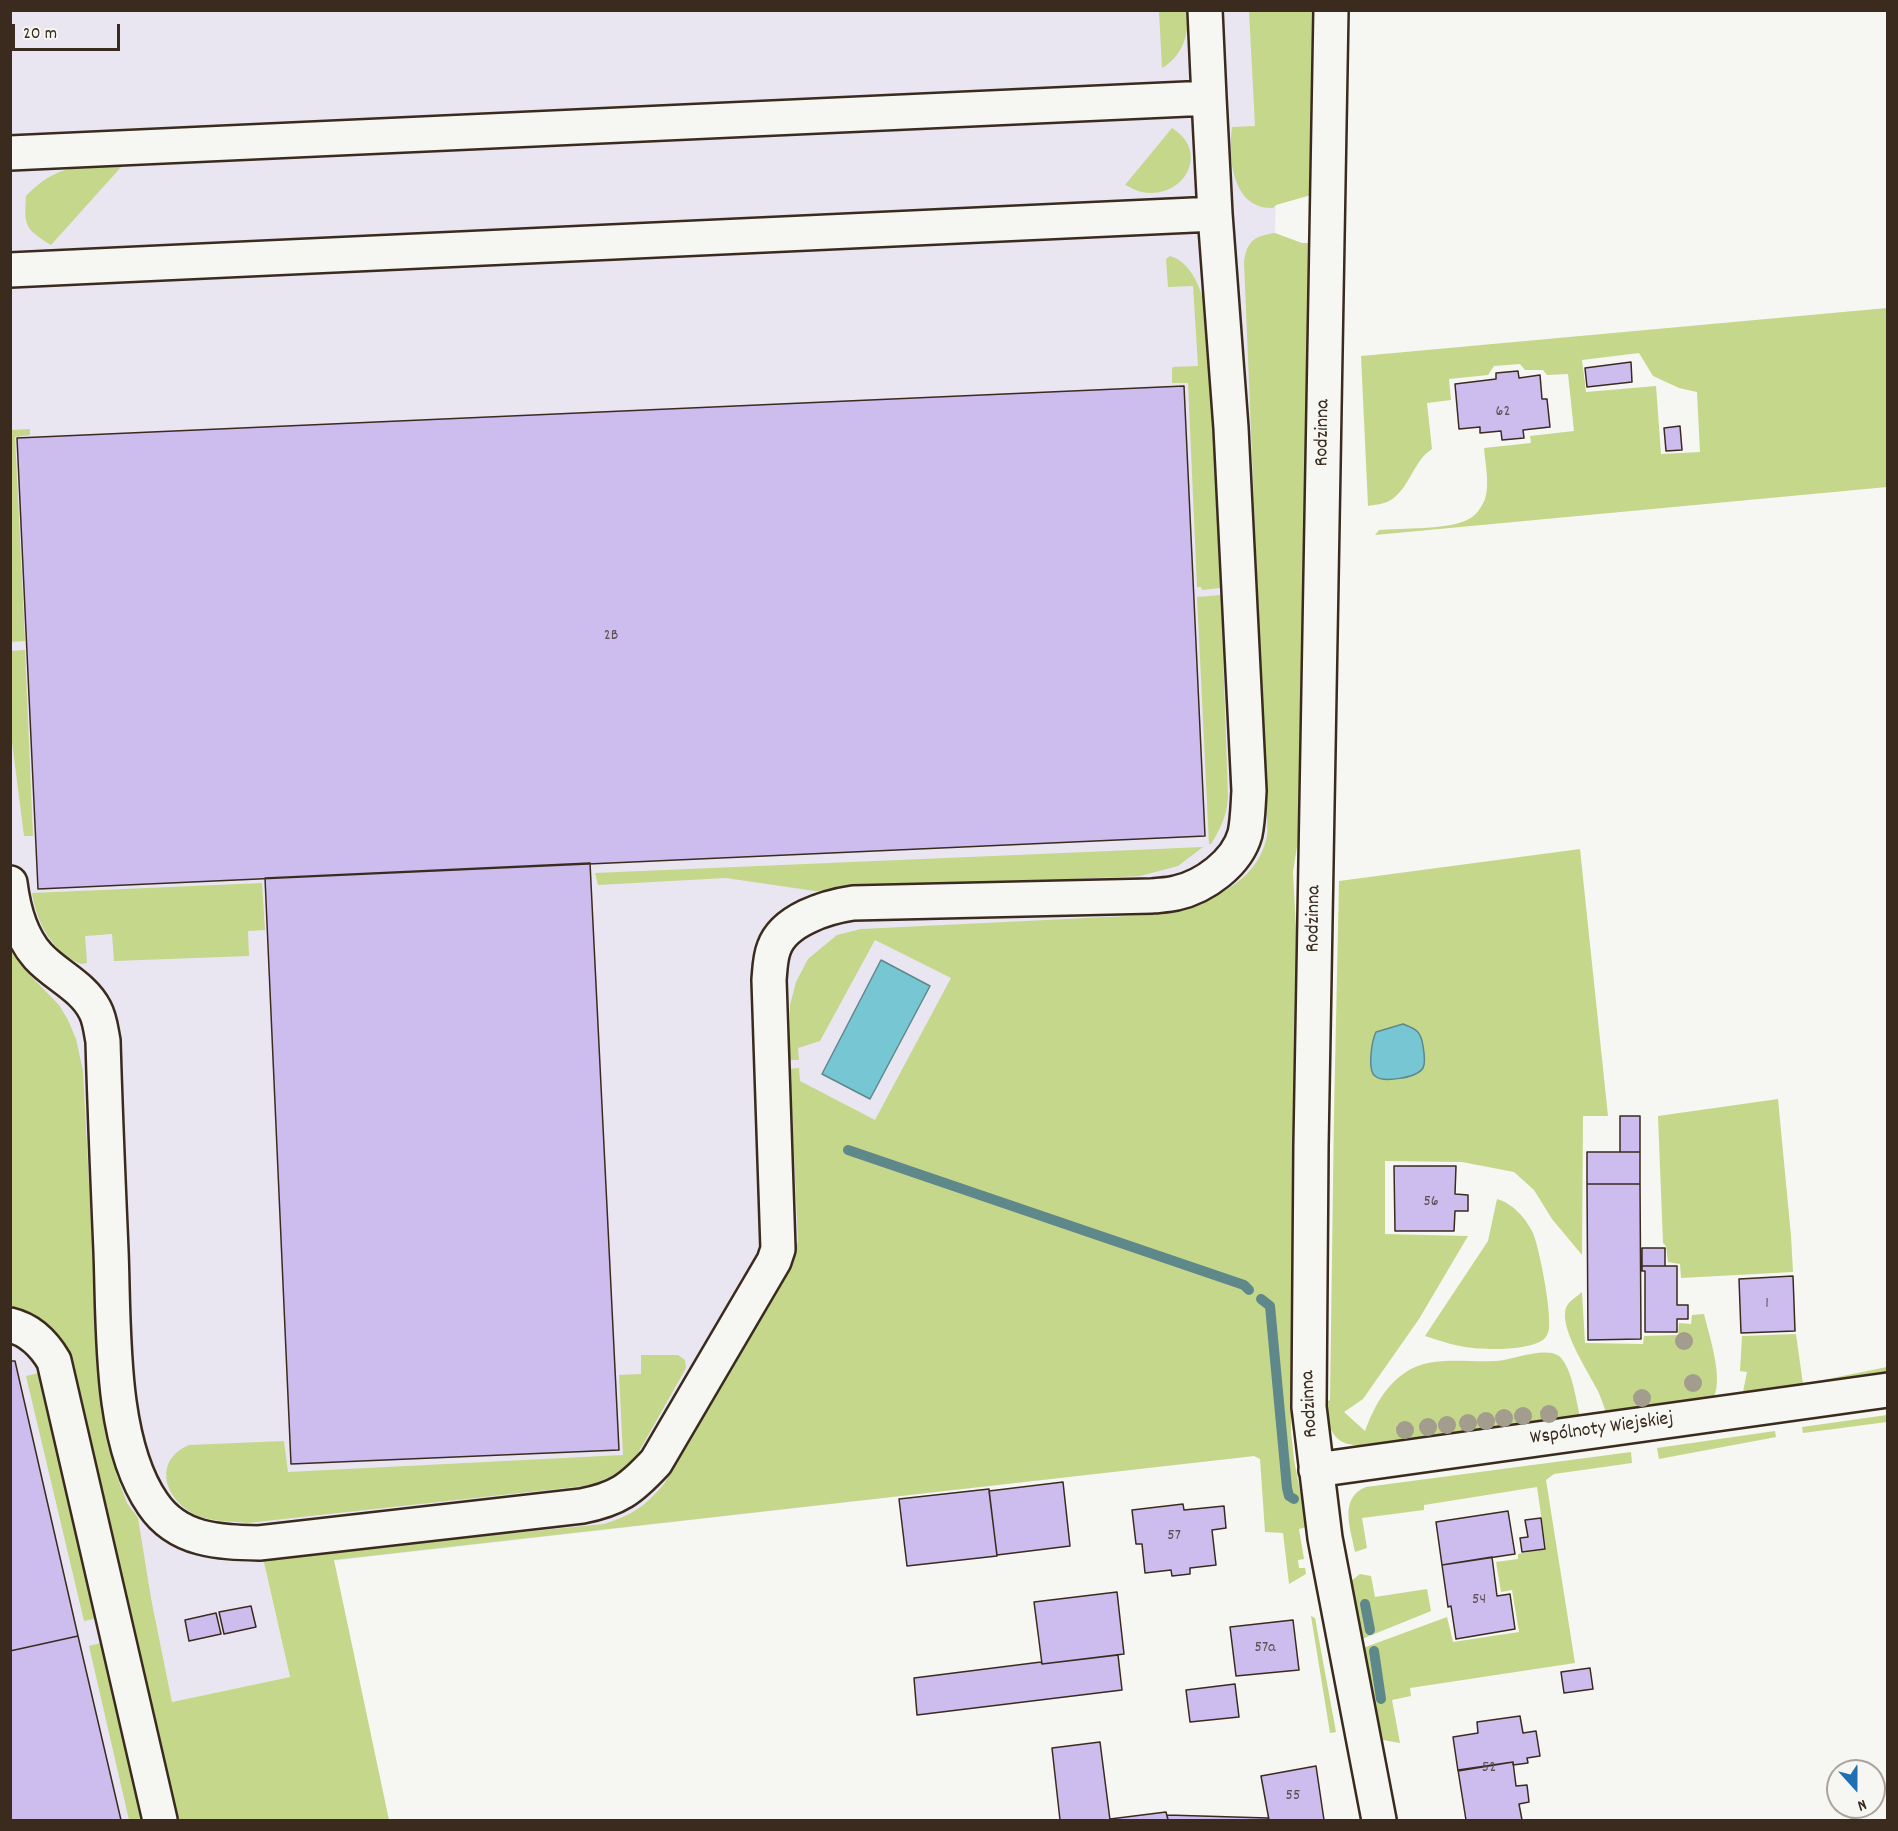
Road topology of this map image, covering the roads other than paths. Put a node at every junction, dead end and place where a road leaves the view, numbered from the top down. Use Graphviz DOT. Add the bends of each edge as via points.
graph roads {
  1 [pos="1205,10"];
  2 [pos="1331,10"];
  3 [pos="1209,98"];
  4 [pos="10,153"];
  5 [pos="1215,214"];
  6 [pos="10,270"];
  7 [pos="10,883"];
  8 [pos="10,1325"];
  9 [pos="1887,1390"];
  10 [pos="1316,1470"];
  11 [pos="160,1821"];
  12 [pos="1379,1821"];
  1 -- 3 [label="street"];
  2 -- 10 [label="street, Rodzinna" via="1308,1371"];
  3 -- 4 [label="street"];
  3 -- 5 [label="street"];
  5 -- 6 [label="street"];
  5 -- 7 [label="street" via="1231,428 1248,779 1245,835 1220,871 1177,893 853,903 808,916 786,931 774,945 769,981 778,1249 656,1462 636,1484 619,1495 582,1506 259,1543 208,1540 187,1532 153,1505 130,1455 120,1409 100,1024 84,996 38,956 27,940"];
  8 -- 11 [label="street" via="23,1328 40,1341 54,1361"];
  9 -- 10 [label="street, Wspólnoty Wiejskiej"];
  10 -- 12 [label="street, Rodzinna" via="1325,1538"];
}
